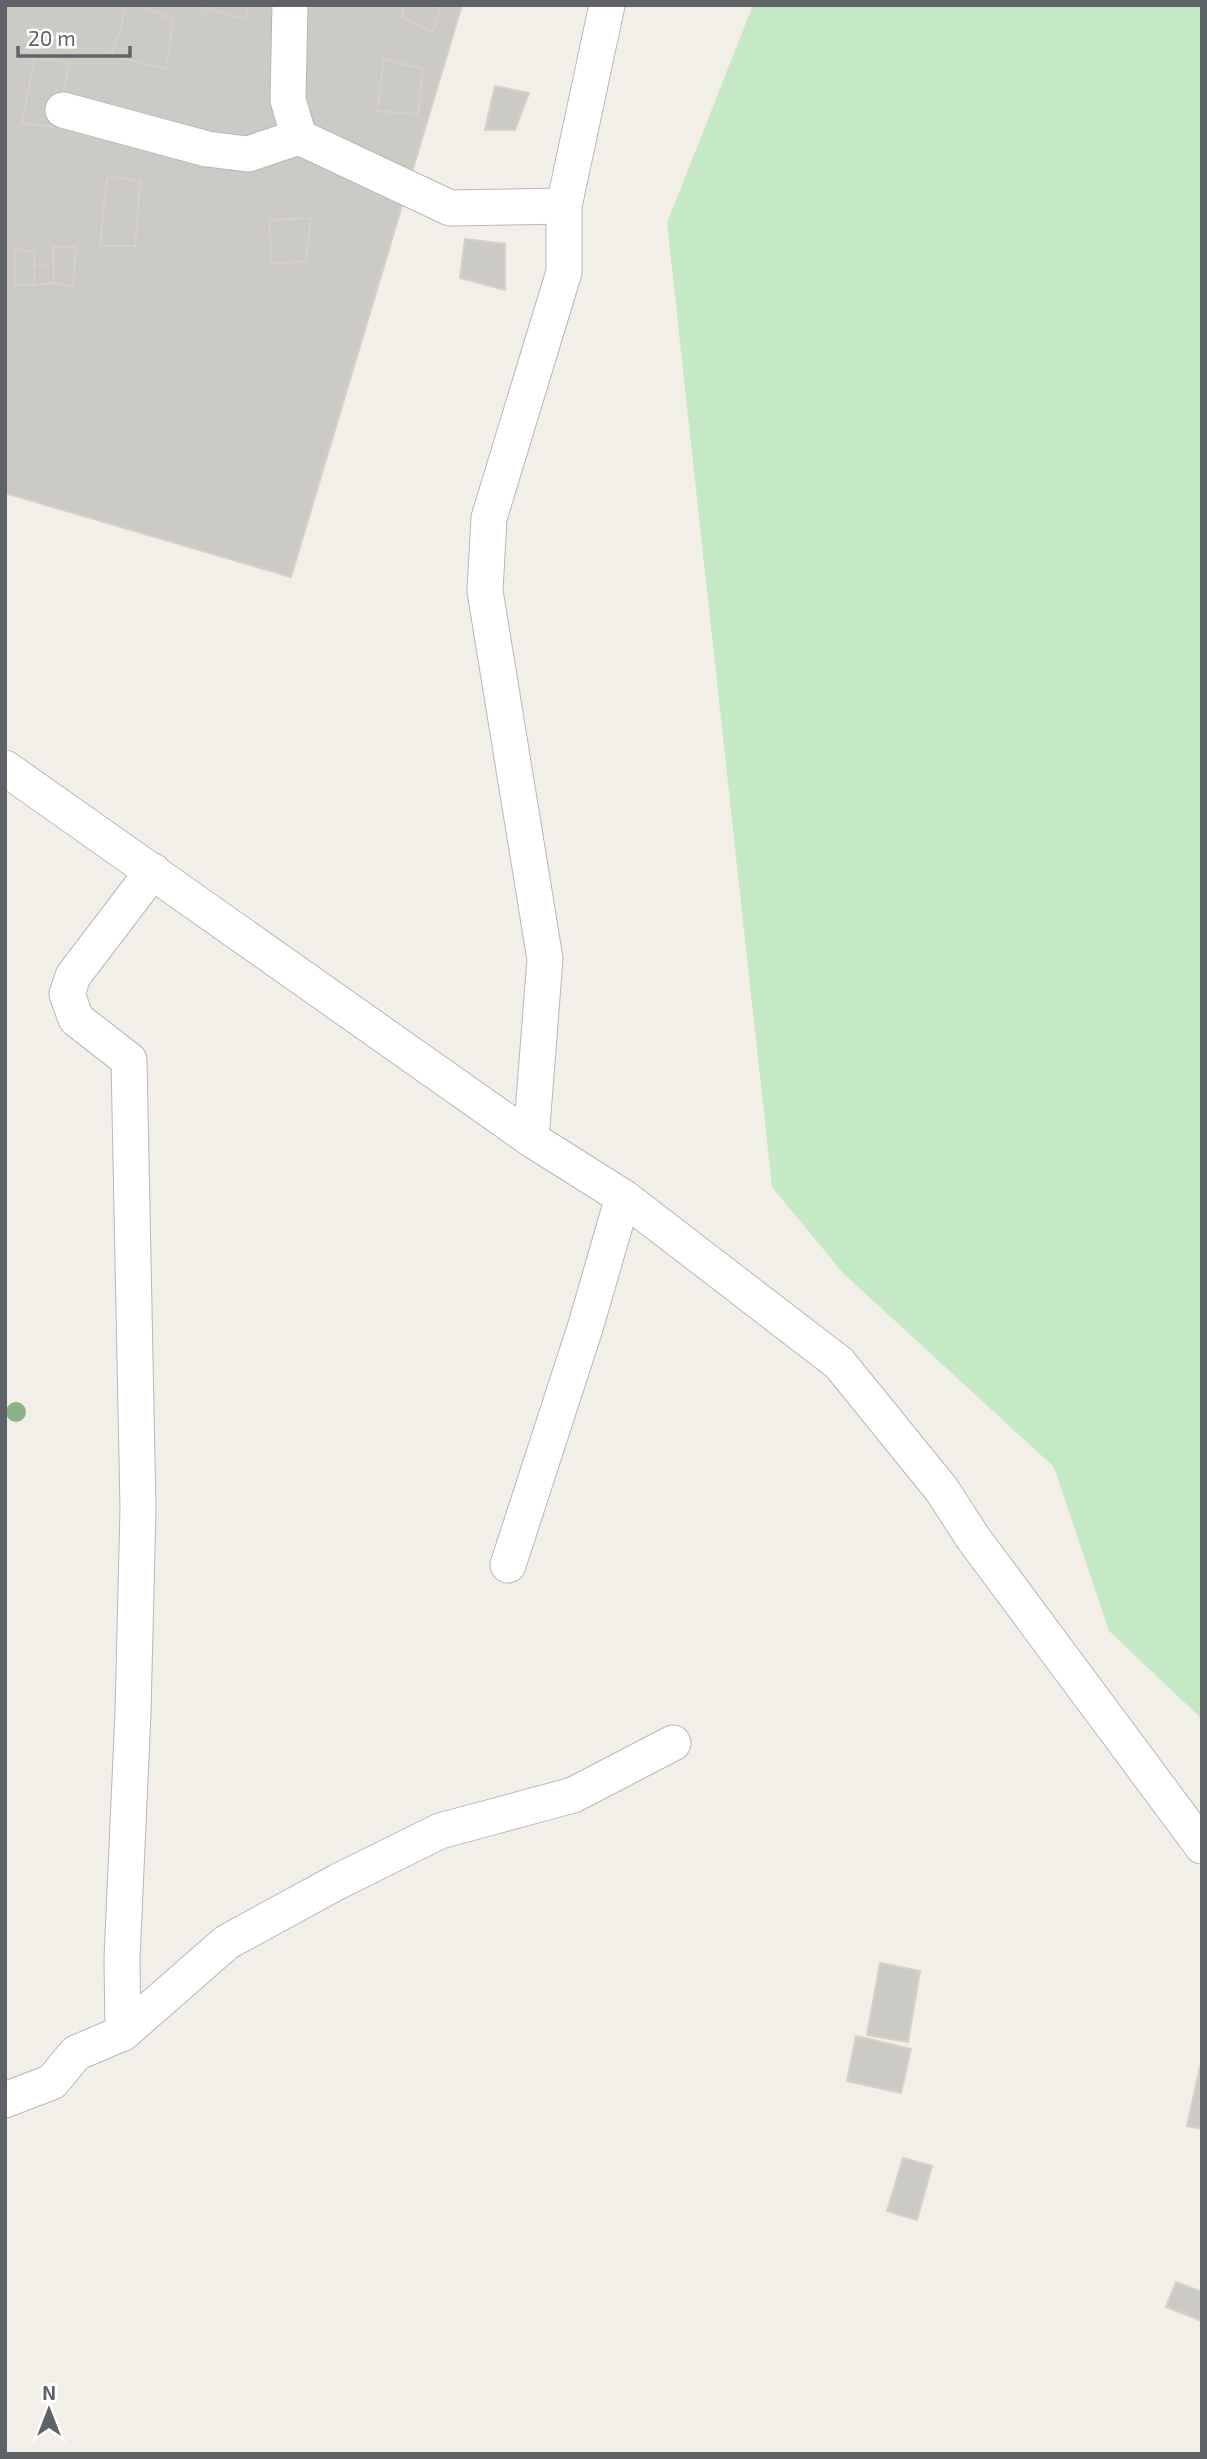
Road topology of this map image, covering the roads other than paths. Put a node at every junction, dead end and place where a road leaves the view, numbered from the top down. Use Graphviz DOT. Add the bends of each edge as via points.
graph roads {
  1 [pos="290,5"];
  2 [pos="607,5"];
  3 [pos="63,110"];
  4 [pos="299,137"];
  5 [pos="564,206"];
  6 [pos="5,768"];
  7 [pos="153,871"];
  8 [pos="531,1139"];
  9 [pos="623,1197"];
  10 [pos="508,1565"];
  11 [pos="673,1743"];
  12 [pos="1202,1846"];
  13 [pos="123,2033"];
  14 [pos="5,2100"];
  1 -- 4 [label="street" via="288,100"];
  2 -- 5 [label="street"];
  3 -- 4 [label="street" via="207,149 248,154"];
  4 -- 5 [label="street" via="450,208"];
  5 -- 8 [label="street" via="564,272 489,518 485,591 545,959"];
  6 -- 7 [label="street"];
  7 -- 8 [label="street"];
  7 -- 13 [label="street" via="73,976 67,995 76,1018 130,1060 138,1508 121,1958"];
  8 -- 9 [label="street"];
  9 -- 10 [label="street"];
  9 -- 12 [label="street" via="839,1363 942,1490"];
  11 -- 13 [label="street" via="573,1795 440,1830 339,1881 227,1942"];
  13 -- 14 [label="street" via="76,2053 52,2082"];
}
